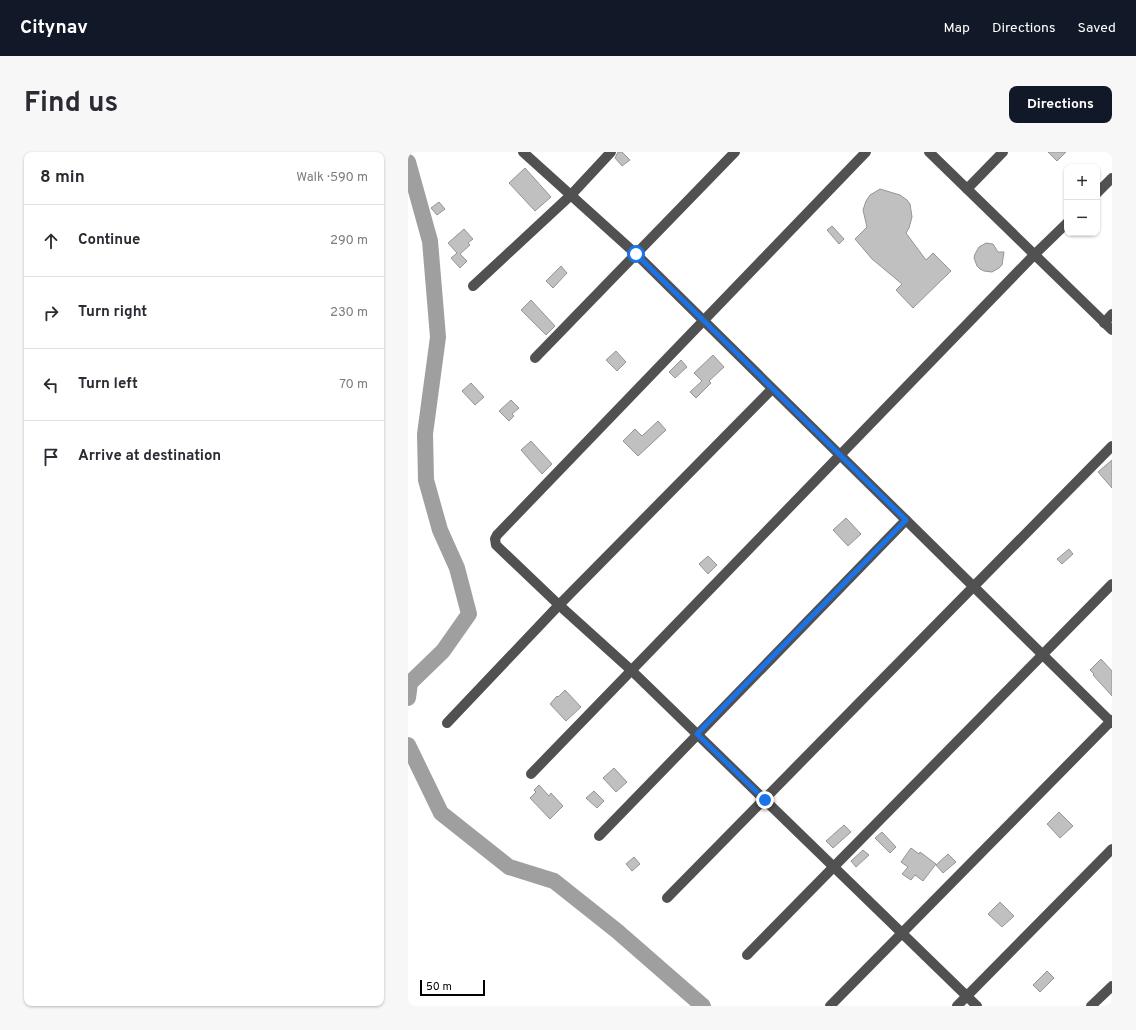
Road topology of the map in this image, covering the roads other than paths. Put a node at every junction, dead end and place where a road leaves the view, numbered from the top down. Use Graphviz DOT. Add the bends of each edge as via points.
graph roads {
  1 [pos="523,152"];
  2 [pos="611,152"];
  3 [pos="735,152"];
  4 [pos="866,152"];
  5 [pos="929,152"];
  6 [pos="1003,152"];
  7 [pos="1112,178"];
  8 [pos="967,189"];
  9 [pos="1100,190"];
  10 [pos="571,195"];
  11 [pos="1064,226"];
  12 [pos="636,254"];
  13 [pos="1034,255"];
  14 [pos="473,286"];
  15 [pos="1112,314"];
  16 [pos="703,321"];
  17 [pos="1104,322"];
  18 [pos="1112,330"];
  19 [pos="535,358"];
  20 [pos="772,389"];
  21 [pos="1112,446"];
  22 [pos="840,455"];
  23 [pos="906,520"];
  24 [pos="1112,584"];
  25 [pos="974,587"];
  26 [pos="559,605"];
  27 [pos="1042,654"];
  28 [pos="631,670"];
  29 [pos="1112,721"];
  30 [pos="447,723"];
  31 [pos="697,734"];
  32 [pos="531,774"];
  33 [pos="765,800"];
  34 [pos="599,836"];
  35 [pos="1112,849"];
  36 [pos="834,867"];
  37 [pos="667,898"];
  38 [pos="902,933"];
  39 [pos="747,955"];
  40 [pos="1112,986"];
  41 [pos="967,996"];
  42 [pos="830,1006"];
  43 [pos="957,1006"];
  44 [pos="977,1006"];
  45 [pos="1091,1006"];
  1 -- 10 [label="street"];
  2 -- 10 [label="street"];
  3 -- 12 [label="street"];
  4 -- 16 [label="street"];
  5 -- 8 [label="street"];
  6 -- 8 [label="street"];
  7 -- 9 [label="street"];
  8 -- 13 [label="street"];
  10 -- 12 [label="street"];
  10 -- 14 [label="street"];
  11 -- 13 [label="street"];
  12 -- 16 [label="street"];
  12 -- 19 [label="street"];
  13 -- 17 [label="street"];
  13 -- 22 [label="street"];
  15 -- 17 [label="street"];
  16 -- 20 [label="street"];
  16 -- 26 [label="street" via="497,535 496,545"];
  17 -- 18 [label="street"];
  20 -- 22 [label="street"];
  20 -- 26 [label="street"];
  21 -- 25 [label="street"];
  22 -- 23 [label="street"];
  22 -- 28 [label="street"];
  23 -- 25 [label="street"];
  23 -- 31 [label="street"];
  24 -- 27 [label="street"];
  25 -- 27 [label="street"];
  25 -- 33 [label="street"];
  26 -- 28 [label="street"];
  26 -- 30 [label="street"];
  27 -- 29 [label="street"];
  27 -- 36 [label="street"];
  28 -- 31 [label="street"];
  28 -- 32 [label="street"];
  29 -- 38 [label="street"];
  31 -- 33 [label="street"];
  31 -- 34 [label="street"];
  33 -- 36 [label="street"];
  33 -- 37 [label="street"];
  35 -- 41 [label="street"];
  36 -- 38 [label="street"];
  36 -- 39 [label="street"];
  38 -- 41 [label="street"];
  38 -- 42 [label="street"];
  40 -- 45 [label="street"];
  41 -- 43 [label="street"];
  41 -- 44 [label="street"];
}
